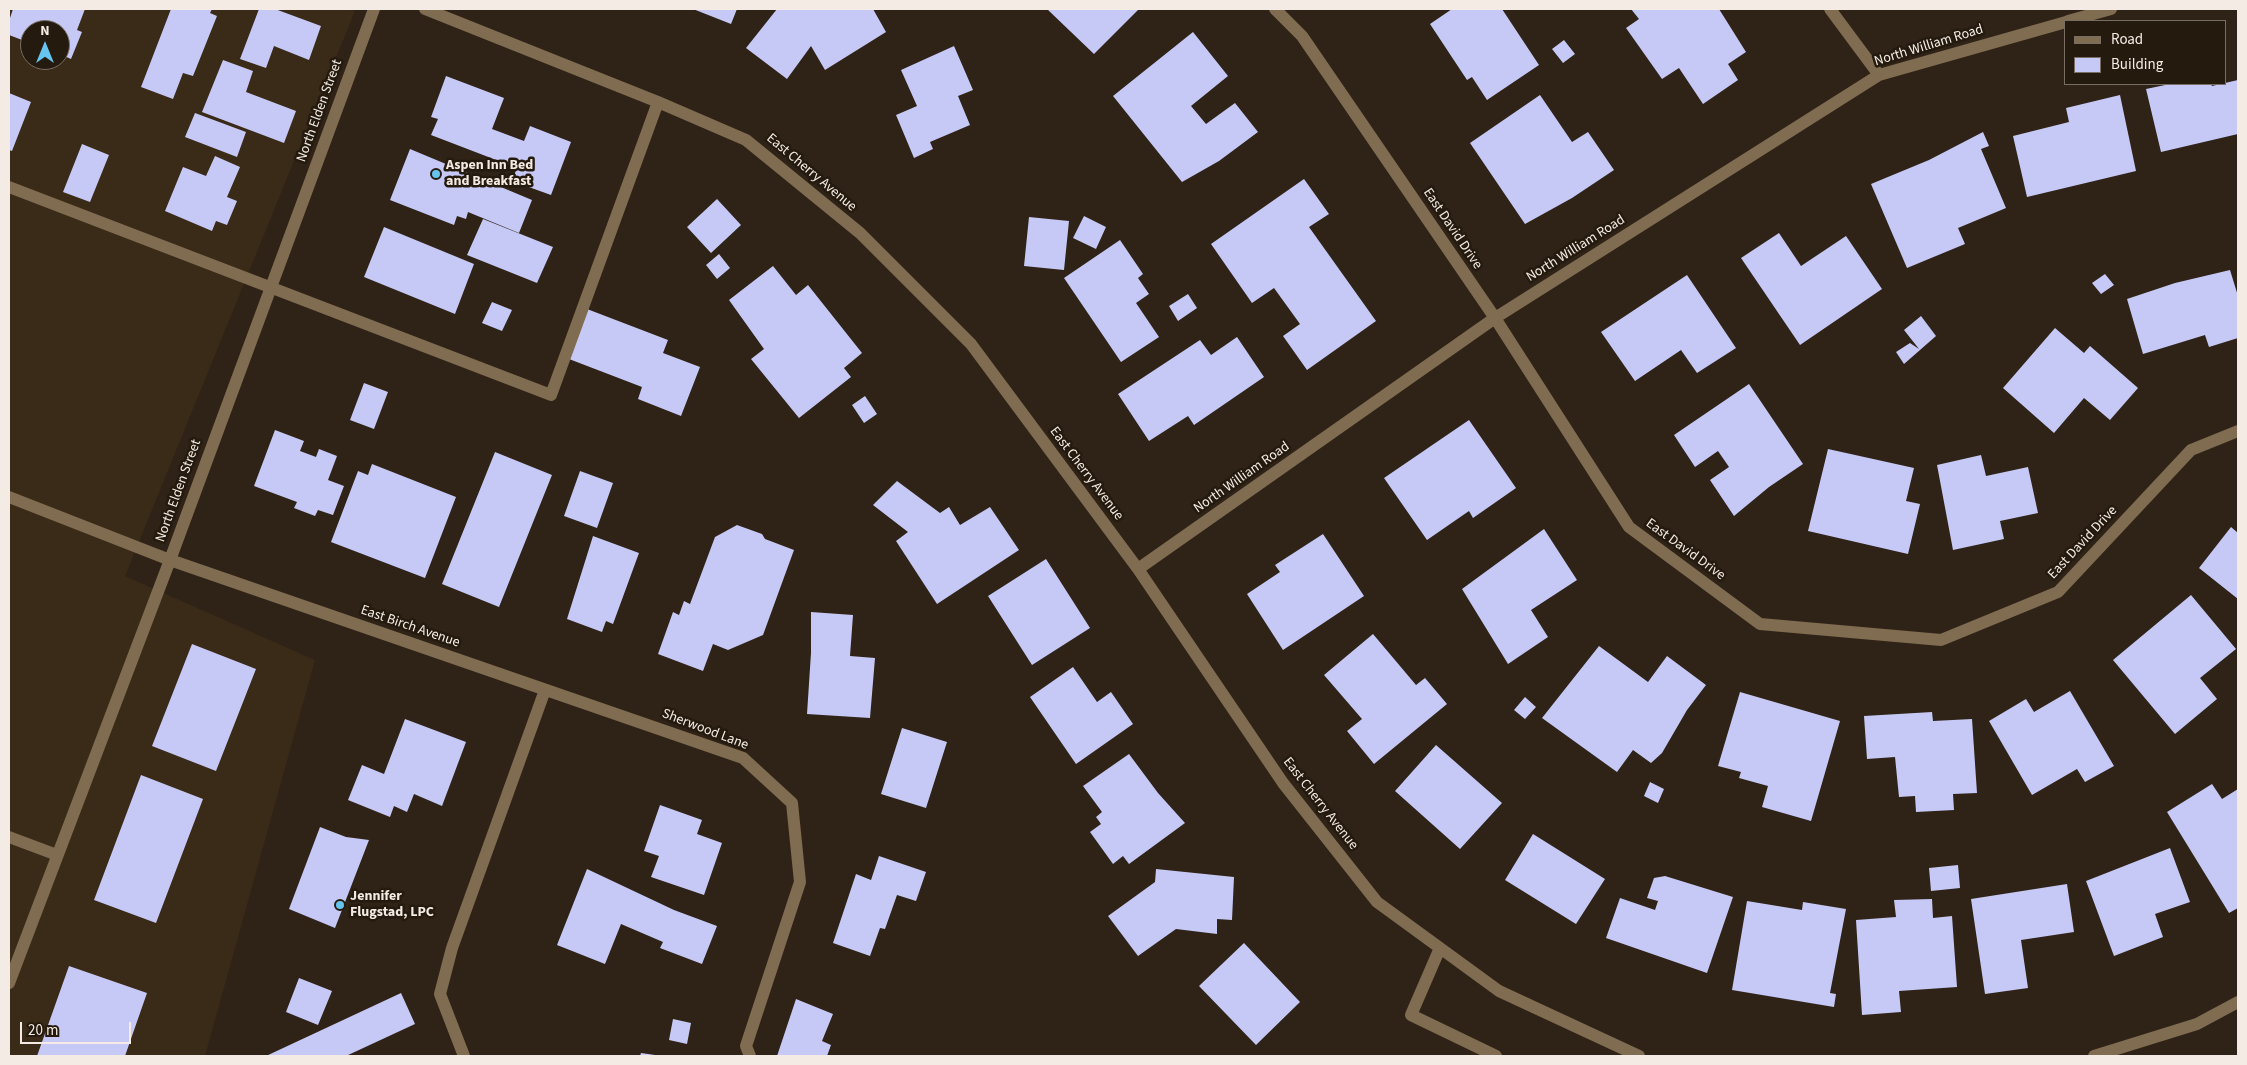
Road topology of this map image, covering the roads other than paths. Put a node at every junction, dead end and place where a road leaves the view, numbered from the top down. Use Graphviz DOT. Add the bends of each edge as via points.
graph roads {
  1 [pos="374,9"];
  2 [pos="426,9"];
  3 [pos="1275,9"];
  4 [pos="1830,9"];
  5 [pos="2112,9"];
  6 [pos="2074,20"];
  7 [pos="2064,23"];
  8 [pos="1879,75"];
  9 [pos="658,102"];
  10 [pos="9,187"];
  11 [pos="270,288"];
  12 [pos="1494,318"];
  13 [pos="2238,431"];
  14 [pos="9,497"];
  15 [pos="170,560"];
  16 [pos="1138,569"];
  17 [pos="546,690"];
  18 [pos="9,837"];
  19 [pos="57,855"];
  20 [pos="1440,948"];
  21 [pos="9,983"];
  22 [pos="2238,1002"];
  23 [pos="464,1056"];
  24 [pos="750,1056"];
  25 [pos="1496,1056"];
  26 [pos="1638,1056"];
  27 [pos="2094,1056"];
  1 -- 11 [label="street, North Elden Street"];
  2 -- 9 [label="street, East Cherry Avenue"];
  3 -- 12 [label="street, East David Drive" via="1302,36"];
  4 -- 8 [label="street"];
  5 -- 6 [label="street, North William Road"];
  7 -- 8 [label="street, North William Road"];
  8 -- 12 [label="street, North William Road"];
  9 -- 11 [label="street" via="550,396"];
  9 -- 16 [label="street, East Cherry Avenue" via="746,140 860,234 971,344"];
  10 -- 11 [label="street"];
  11 -- 15 [label="street, North Elden Street"];
  12 -- 13 [label="street, East David Drive" via="1629,527 1760,624 1941,640 2058,592 2191,450"];
  12 -- 16 [label="street, North William Road"];
  14 -- 15 [label="street, East Birch Avenue"];
  15 -- 17 [label="street, East Birch Avenue"];
  15 -- 19 [label="street, North Elden Street"];
  16 -- 20 [label="street, East Cherry Avenue" via="1283,783 1377,902"];
  17 -- 23 [label="street" via="452,948 440,994"];
  17 -- 24 [label="street, Sherwood Lane" via="743,758 792,803 800,882 746,1046"];
  18 -- 19 [label="street"];
  19 -- 21 [label="street, North Elden Street"];
  20 -- 25 [label="street" via="1411,1015"];
  20 -- 26 [label="street, East Cherry Avenue" via="1499,991"];
  22 -- 27 [label="street" via="2197,1024"];
}
